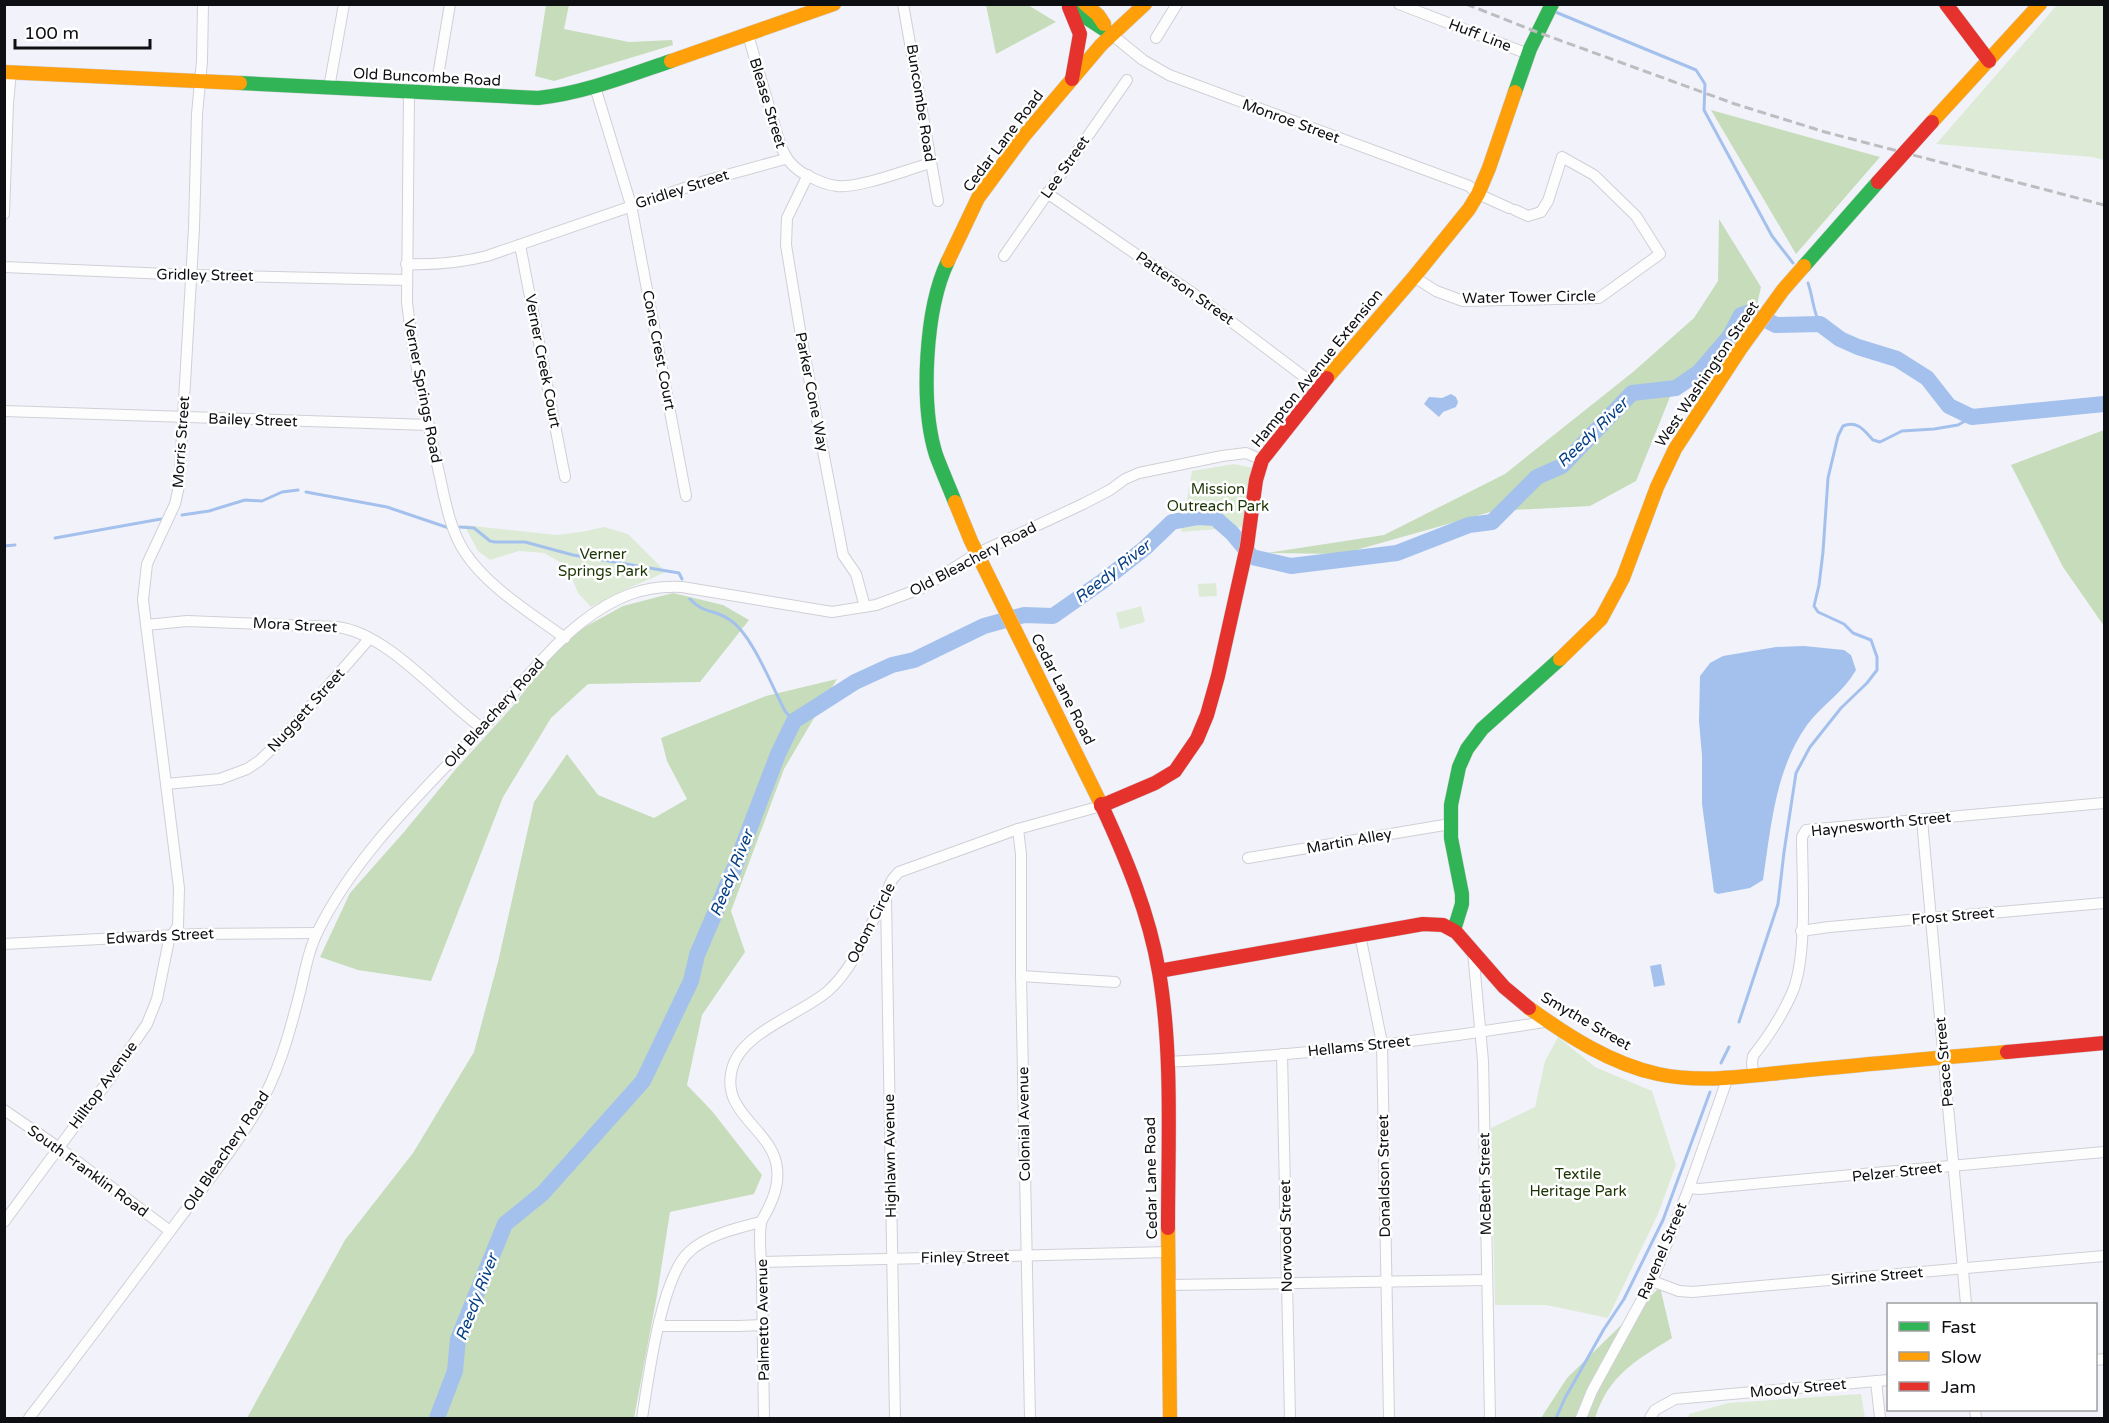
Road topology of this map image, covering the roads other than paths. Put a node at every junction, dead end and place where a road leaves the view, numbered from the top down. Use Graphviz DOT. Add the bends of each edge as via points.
graph roads {
  1 [pos="202,4"];
  2 [pos="344,4"];
  3 [pos="450,4"];
  4 [pos="834,4"];
  5 [pos="903,4"];
  6 [pos="1085,4"];
  7 [pos="1131,4"];
  8 [pos="1145,4"];
  9 [pos="1177,4"];
  10 [pos="1399,4"];
  11 [pos="1946,4"];
  12 [pos="2040,4"];
  13 [pos="1067,6"];
  14 [pos="1550,8"];
  15 [pos="1111,34"];
  16 [pos="748,35"];
  17 [pos="1156,38"];
  18 [pos="1528,54"];
  19 [pos="1989,61"];
  20 [pos="8,72"];
  21 [pos="1127,80"];
  22 [pos="200,81"];
  23 [pos="1071,81"];
  24 [pos="595,87"];
  25 [pos="329,88"];
  26 [pos="409,93"];
  27 [pos="435,94"];
  28 [pos="785,159"];
  29 [pos="930,163"];
  30 [pos="808,175"];
  31 [pos="1047,193"];
  32 [pos="1478,194"];
  33 [pos="938,201"];
  34 [pos="631,205"];
  35 [pos="4,214"];
  36 [pos="520,245"];
  37 [pos="1004,256"];
  38 [pos="406,264"];
  39 [pos="4,267"];
  40 [pos="191,275"];
  41 [pos="1414,277"];
  42 [pos="406,280"];
  43 [pos="1318,388"];
  44 [pos="4,411"];
  45 [pos="184,417"];
  46 [pos="429,425"];
  47 [pos="1262,460"];
  48 [pos="565,477"];
  49 [pos="686,496"];
  50 [pos="976,554"];
  51 [pos="865,607"];
  52 [pos="146,625"];
  53 [pos="565,638"];
  54 [pos="369,639"];
  55 [pos="482,728"];
  56 [pos="166,784"];
  57 [pos="2104,802"];
  58 [pos="1101,806"];
  59 [pos="1922,820"];
  60 [pos="1450,824"];
  61 [pos="1018,829"];
  62 [pos="1248,858"];
  63 [pos="886,894"];
  64 [pos="2104,903"];
  65 [pos="1931,917"];
  66 [pos="1454,930"];
  67 [pos="1801,931"];
  68 [pos="317,933"];
  69 [pos="172,935"];
  70 [pos="1360,935"];
  71 [pos="4,944"];
  72 [pos="1473,951"];
  73 [pos="1159,971"];
  74 [pos="1021,976"];
  75 [pos="1114,982"];
  76 [pos="1550,1021"];
  77 [pos="1481,1033"];
  78 [pos="1382,1043"];
  79 [pos="2104,1043"];
  80 [pos="1282,1054"];
  81 [pos="1944,1058"];
  82 [pos="1167,1062"];
  83 [pos="1753,1074"];
  84 [pos="1728,1077"];
  85 [pos="4,1110"];
  86 [pos="58,1147"];
  87 [pos="2104,1152"];
  88 [pos="1954,1166"];
  89 [pos="1689,1188"];
  90 [pos="4,1222"];
  91 [pos="761,1222"];
  92 [pos="170,1231"];
  93 [pos="1169,1252"];
  94 [pos="1026,1256"];
  95 [pos="2104,1256"];
  96 [pos="892,1259"];
  97 [pos="762,1262"];
  98 [pos="1963,1269"];
  99 [pos="1487,1280"];
  100 [pos="1652,1281"];
  101 [pos="1386,1282"];
  102 [pos="1287,1284"];
  103 [pos="1169,1286"];
  104 [pos="1966,1303"];
  105 [pos="763,1324"];
  106 [pos="659,1326"];
  107 [pos="1887,1380"];
  108 [pos="1876,1381"];
  109 [pos="29,1419"];
  110 [pos="642,1419"];
  111 [pos="764,1419"];
  112 [pos="896,1419"];
  113 [pos="1030,1419"];
  114 [pos="1170,1419"];
  115 [pos="1290,1419"];
  116 [pos="1389,1419"];
  117 [pos="1490,1419"];
  118 [pos="1581,1419"];
  119 [pos="1650,1419"];
  120 [pos="1880,1419"];
  1 -- 22 [label="street, Morris Street"];
  2 -- 25 [label="street"];
  3 -- 27 [label="street"];
  4 -- 16 [label="street, Old Buncombe Road"];
  5 -- 29 [label="street, Buncombe Road"];
  6 -- 15 [label="street"];
  7 -- 15 [label="street"];
  8 -- 15 [label="street"];
  9 -- 17 [label="street"];
  10 -- 18 [label="street, Huff Line"];
  11 -- 19 [label="street"];
  12 -- 19 [label="street, West Washington Street"];
  13 -- 15 [label="street"];
  13 -- 23 [label="street" via="1080,34"];
  14 -- 18 [label="street, Hampton Avenue Extension"];
  15 -- 23 [label="street, Cedar Lane Road"];
  15 -- 32 [label="street, Monroe Street" via="1169,75 1469,186"];
  16 -- 24 [label="street, Old Buncombe Road"];
  16 -- 28 [label="street, Blease Street"];
  18 -- 32 [label="street, Hampton Avenue Extension"];
  19 -- 60 [label="street, West Washington Street, bridge" via="1878,182 1774,303 1741,348 1675,449 1623,578 1601,619 1482,729 1467,749 1454,784"];
  20 -- 22 [label="street, Old Buncombe Road"];
  20 -- 35 [label="street"];
  21 -- 31 [label="street, Lee Street"];
  22 -- 25 [label="street, Old Buncombe Road"];
  22 -- 40 [label="street, Morris Street"];
  23 -- 50 [label="street, Cedar Lane Road" via="978,198 939,279 927,363 930,424 936,454"];
  24 -- 27 [label="street, Old Buncombe Road" via="538,98"];
  24 -- 34 [label="street, Cone Crest Court"];
  25 -- 26 [label="street, Old Buncombe Road"];
  26 -- 27 [label="street, Old Buncombe Road"];
  26 -- 38 [label="street, Verner Springs Road"];
  28 -- 30 [label="street, Blease Street"];
  28 -- 34 [label="street, Gridley Street"];
  29 -- 30 [label="street, Blease Street" via="849,186 831,185"];
  29 -- 33 [label="street, Buncombe Road"];
  30 -- 51 [label="street, Parker Cone Way" via="787,218 786,245 843,555 856,574"];
  31 -- 37 [label="street, Lee Street"];
  31 -- 43 [label="street, Patterson Street" via="1187,289"];
  32 -- 41 [label="street, Hampton Avenue Extension"];
  32 -- 41 [label="street, Water Tower Circle" via="1528,216 1541,212 1562,157 1594,175 1636,216 1660,254 1599,298 1463,301"];
  34 -- 36 [label="street, Gridley Street"];
  34 -- 49 [label="street, Cone Crest Court"];
  36 -- 38 [label="street, Gridley Street" via="460,262"];
  36 -- 48 [label="street, Verner Creek Court"];
  38 -- 42 [label="street, Verner Springs Road"];
  39 -- 40 [label="street, Gridley Street"];
  40 -- 42 [label="street, Gridley Street"];
  40 -- 45 [label="street, Morris Street"];
  41 -- 43 [label="street, Hampton Avenue Extension"];
  42 -- 46 [label="street, Verner Springs Road" via="411,335"];
  43 -- 47 [label="street, Hampton Avenue Extension"];
  44 -- 45 [label="street, Bailey Street"];
  45 -- 46 [label="street, Bailey Street"];
  45 -- 52 [label="street, Morris Street" via="177,495 145,571"];
  46 -- 53 [label="street, Verner Springs Road" via="453,527 464,551 495,585"];
  47 -- 50 [label="street, Old Bleachery Road" via="1246,453 1139,473"];
  47 -- 58 [label="street, Hampton Avenue Extension" via="1218,676 1197,739 1175,771"];
  50 -- 51 [label="street, Old Bleachery Road" via="922,588"];
  50 -- 58 [label="street, Cedar Lane Road"];
  51 -- 53 [label="street, Old Bleachery Road" via="832,612 659,586 625,596 582,622"];
  52 -- 54 [label="street, Mora Street" via="187,621 337,627"];
  52 -- 56 [label="street, Morris Street"];
  53 -- 55 [label="street, Old Bleachery Road"];
  54 -- 55 [label="street, Mora Street"];
  54 -- 56 [label="street, Nuggett Street" via="259,761 220,779"];
  55 -- 68 [label="street, Old Bleachery Road" via="371,849 333,901"];
  56 -- 69 [label="street, Morris Street" via="178,888 178,926"];
  57 -- 59 [label="street, Haynesworth Street"];
  58 -- 61 [label="street, Odom Circle"];
  58 -- 73 [label="street, Cedar Lane Road" via="1131,872"];
  59 -- 65 [label="street, Peace Street"];
  59 -- 67 [label="street, Haynesworth Street" via="1806,830 1802,837"];
  60 -- 62 [label="street, Martin Alley"];
  60 -- 66 [label="street, West Washington Street" via="1462,894"];
  61 -- 63 [label="street, Odom Circle" via="899,872"];
  61 -- 74 [label="street, Colonial Avenue"];
  63 -- 91 [label="street, Odom Circle" via="852,962 837,982 750,1041 733,1063 730,1082 734,1102 767,1143 777,1167 776,1191"];
  63 -- 96 [label="street, Highlawn Avenue"];
  64 -- 65 [label="street, Frost Street"];
  65 -- 67 [label="street, Frost Street"];
  65 -- 81 [label="street, Peace Street"];
  66 -- 70 [label="street" via="1423,924"];
  66 -- 72 [label="street, Smythe Street"];
  67 -- 83 [label="street, Haynesworth Street" via="1800,963 1793,992 1753,1056"];
  68 -- 69 [label="street, Edwards Street"];
  68 -- 92 [label="street, Old Bleachery Road" via="287,1043 267,1093"];
  69 -- 71 [label="street, Edwards Street"];
  69 -- 86 [label="street, Hilltop Avenue" via="147,1024"];
  70 -- 73 [label="street"];
  70 -- 78 [label="street, Donaldson Street"];
  72 -- 76 [label="street, Smythe Street" via="1514,996"];
  72 -- 77 [label="street, McBeth Street"];
  73 -- 82 [label="street, Cedar Lane Road"];
  74 -- 75 [label="street"];
  74 -- 94 [label="street, Colonial Avenue"];
  76 -- 77 [label="street, Hellams Street"];
  76 -- 84 [label="street, Smythe Street" via="1599,1051 1640,1069 1681,1077"];
  77 -- 78 [label="street, Hellams Street"];
  77 -- 99 [label="street, McBeth Street"];
  78 -- 80 [label="street, Hellams Street"];
  78 -- 101 [label="street, Donaldson Street"];
  79 -- 81 [label="street, Smythe Street"];
  80 -- 82 [label="street, Hellams Street"];
  80 -- 102 [label="street, Norwood Street"];
  81 -- 83 [label="street, Smythe Street"];
  81 -- 88 [label="street, Peace Street"];
  82 -- 93 [label="street, Cedar Lane Road"];
  83 -- 84 [label="street, Smythe Street"];
  84 -- 89 [label="street, Ravenel Street"];
  85 -- 86 [label="street, South Franklin Road"];
  86 -- 90 [label="street, Hilltop Avenue"];
  86 -- 92 [label="street, South Franklin Road"];
  87 -- 88 [label="street, Pelzer Street"];
  88 -- 89 [label="street, Pelzer Street" via="1775,1184"];
  88 -- 98 [label="street, Peace Street"];
  89 -- 100 [label="street, Ravenel Street"];
  91 -- 97 [label="street, Palmetto Avenue"];
  91 -- 106 [label="street" via="706,1240 687,1254 673,1276"];
  92 -- 109 [label="street, Old Bleachery Road"];
  93 -- 94 [label="street, Finley Street"];
  93 -- 103 [label="street, Cedar Lane Road"];
  94 -- 96 [label="street, Finley Street"];
  94 -- 113 [label="street, Colonial Avenue"];
  95 -- 98 [label="street, Sirrine Street"];
  96 -- 97 [label="street, Finley Street"];
  96 -- 112 [label="street, Highlawn Avenue"];
  97 -- 105 [label="street, Palmetto Avenue"];
  98 -- 100 [label="street, Sirrine Street" via="1692,1292"];
  98 -- 104 [label="street, Peace Street"];
  99 -- 101 [label="street"];
  99 -- 117 [label="street, McBeth Street"];
  100 -- 118 [label="street, Ravenel Street" via="1592,1391"];
  101 -- 102 [label="street"];
  101 -- 116 [label="street, Donaldson Street"];
  102 -- 103 [label="street"];
  102 -- 115 [label="street, Norwood Street"];
  103 -- 114 [label="street, Cedar Lane Road"];
  105 -- 106 [label="street"];
  105 -- 111 [label="street, Palmetto Avenue"];
  106 -- 110 [label="street"];
  107 -- 108 [label="street, Moody Street"];
  108 -- 119 [label="street, Moody Street" via="1675,1400 1655,1410"];
  108 -- 120 [label="street"];
}
